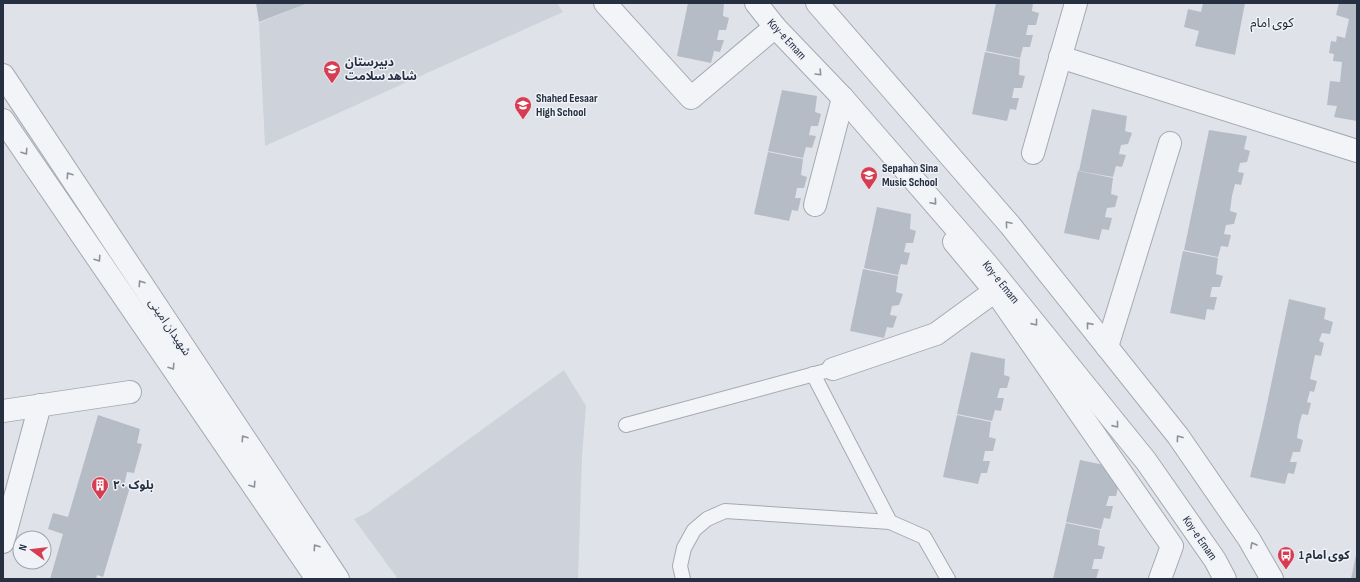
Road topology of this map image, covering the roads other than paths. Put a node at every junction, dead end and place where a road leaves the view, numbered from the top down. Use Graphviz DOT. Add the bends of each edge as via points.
graph roads {
  1 [pos="605,3"];
  2 [pos="817,3"];
  3 [pos="1076,3"];
  4 [pos="829,11"];
  5 [pos="768,12"];
  6 [pos="1060,57"];
  7 [pos="3,75"];
  8 [pos="843,98"];
  9 [pos="3,120"];
  10 [pos="1170,143"];
  11 [pos="1357,151"];
  12 [pos="1033,153"];
  13 [pos="815,205"];
  14 [pos="954,242"];
  15 [pos="986,263"];
  16 [pos="994,291"];
  17 [pos="1107,347"];
  18 [pos="833,369"];
  19 [pos="813,374"];
  20 [pos="130,392"];
  21 [pos="40,405"];
  22 [pos="3,411"];
  23 [pos="626,425"];
  24 [pos="890,522"];
  25 [pos="3,542"];
  26 [pos="317,579"];
  27 [pos="338,579"];
  28 [pos="683,579"];
  29 [pos="948,579"];
  30 [pos="1160,579"];
  31 [pos="1225,579"];
  32 [pos="1272,579"];
  1 -- 5 [label="street" via="691,98"];
  2 -- 4 [label="street"];
  3 -- 6 [label="street"];
  17 -- 4 [label="street, one-way" via="1010,225"];
  5 -- 8 [label="street, Koy-e Emam, one-way"];
  6 -- 11 [label="street"];
  6 -- 12 [label="street"];
  27 -- 7 [label="street, شهیدان امینی, one-way"];
  8 -- 13 [label="street"];
  8 -- 15 [label="street, Koy-e Emam, one-way"];
  9 -- 26 [label="street, شهیدان امینی, one-way"];
  10 -- 17 [label="street"];
  14 -- 16 [label="street"];
  15 -- 16 [label="street"];
  15 -- 31 [label="street, Koy-e Emam, one-way" via="1146,461 1215,560"];
  16 -- 18 [label="street" via="936,334"];
  16 -- 30 [label="street" via="1172,546"];
  32 -- 17 [label="street, one-way" via="1249,539 1178,436"];
  18 -- 19 [label="lane"];
  19 -- 23 [label="lane"];
  19 -- 24 [label="lane"];
  20 -- 21 [label="street"];
  21 -- 22 [label="street"];
  21 -- 25 [label="street"];
  24 -- 28 [label="lane" via="726,510 707,519 694,530 684,548 680,566"];
  24 -- 29 [label="lane" via="924,537"];
}
